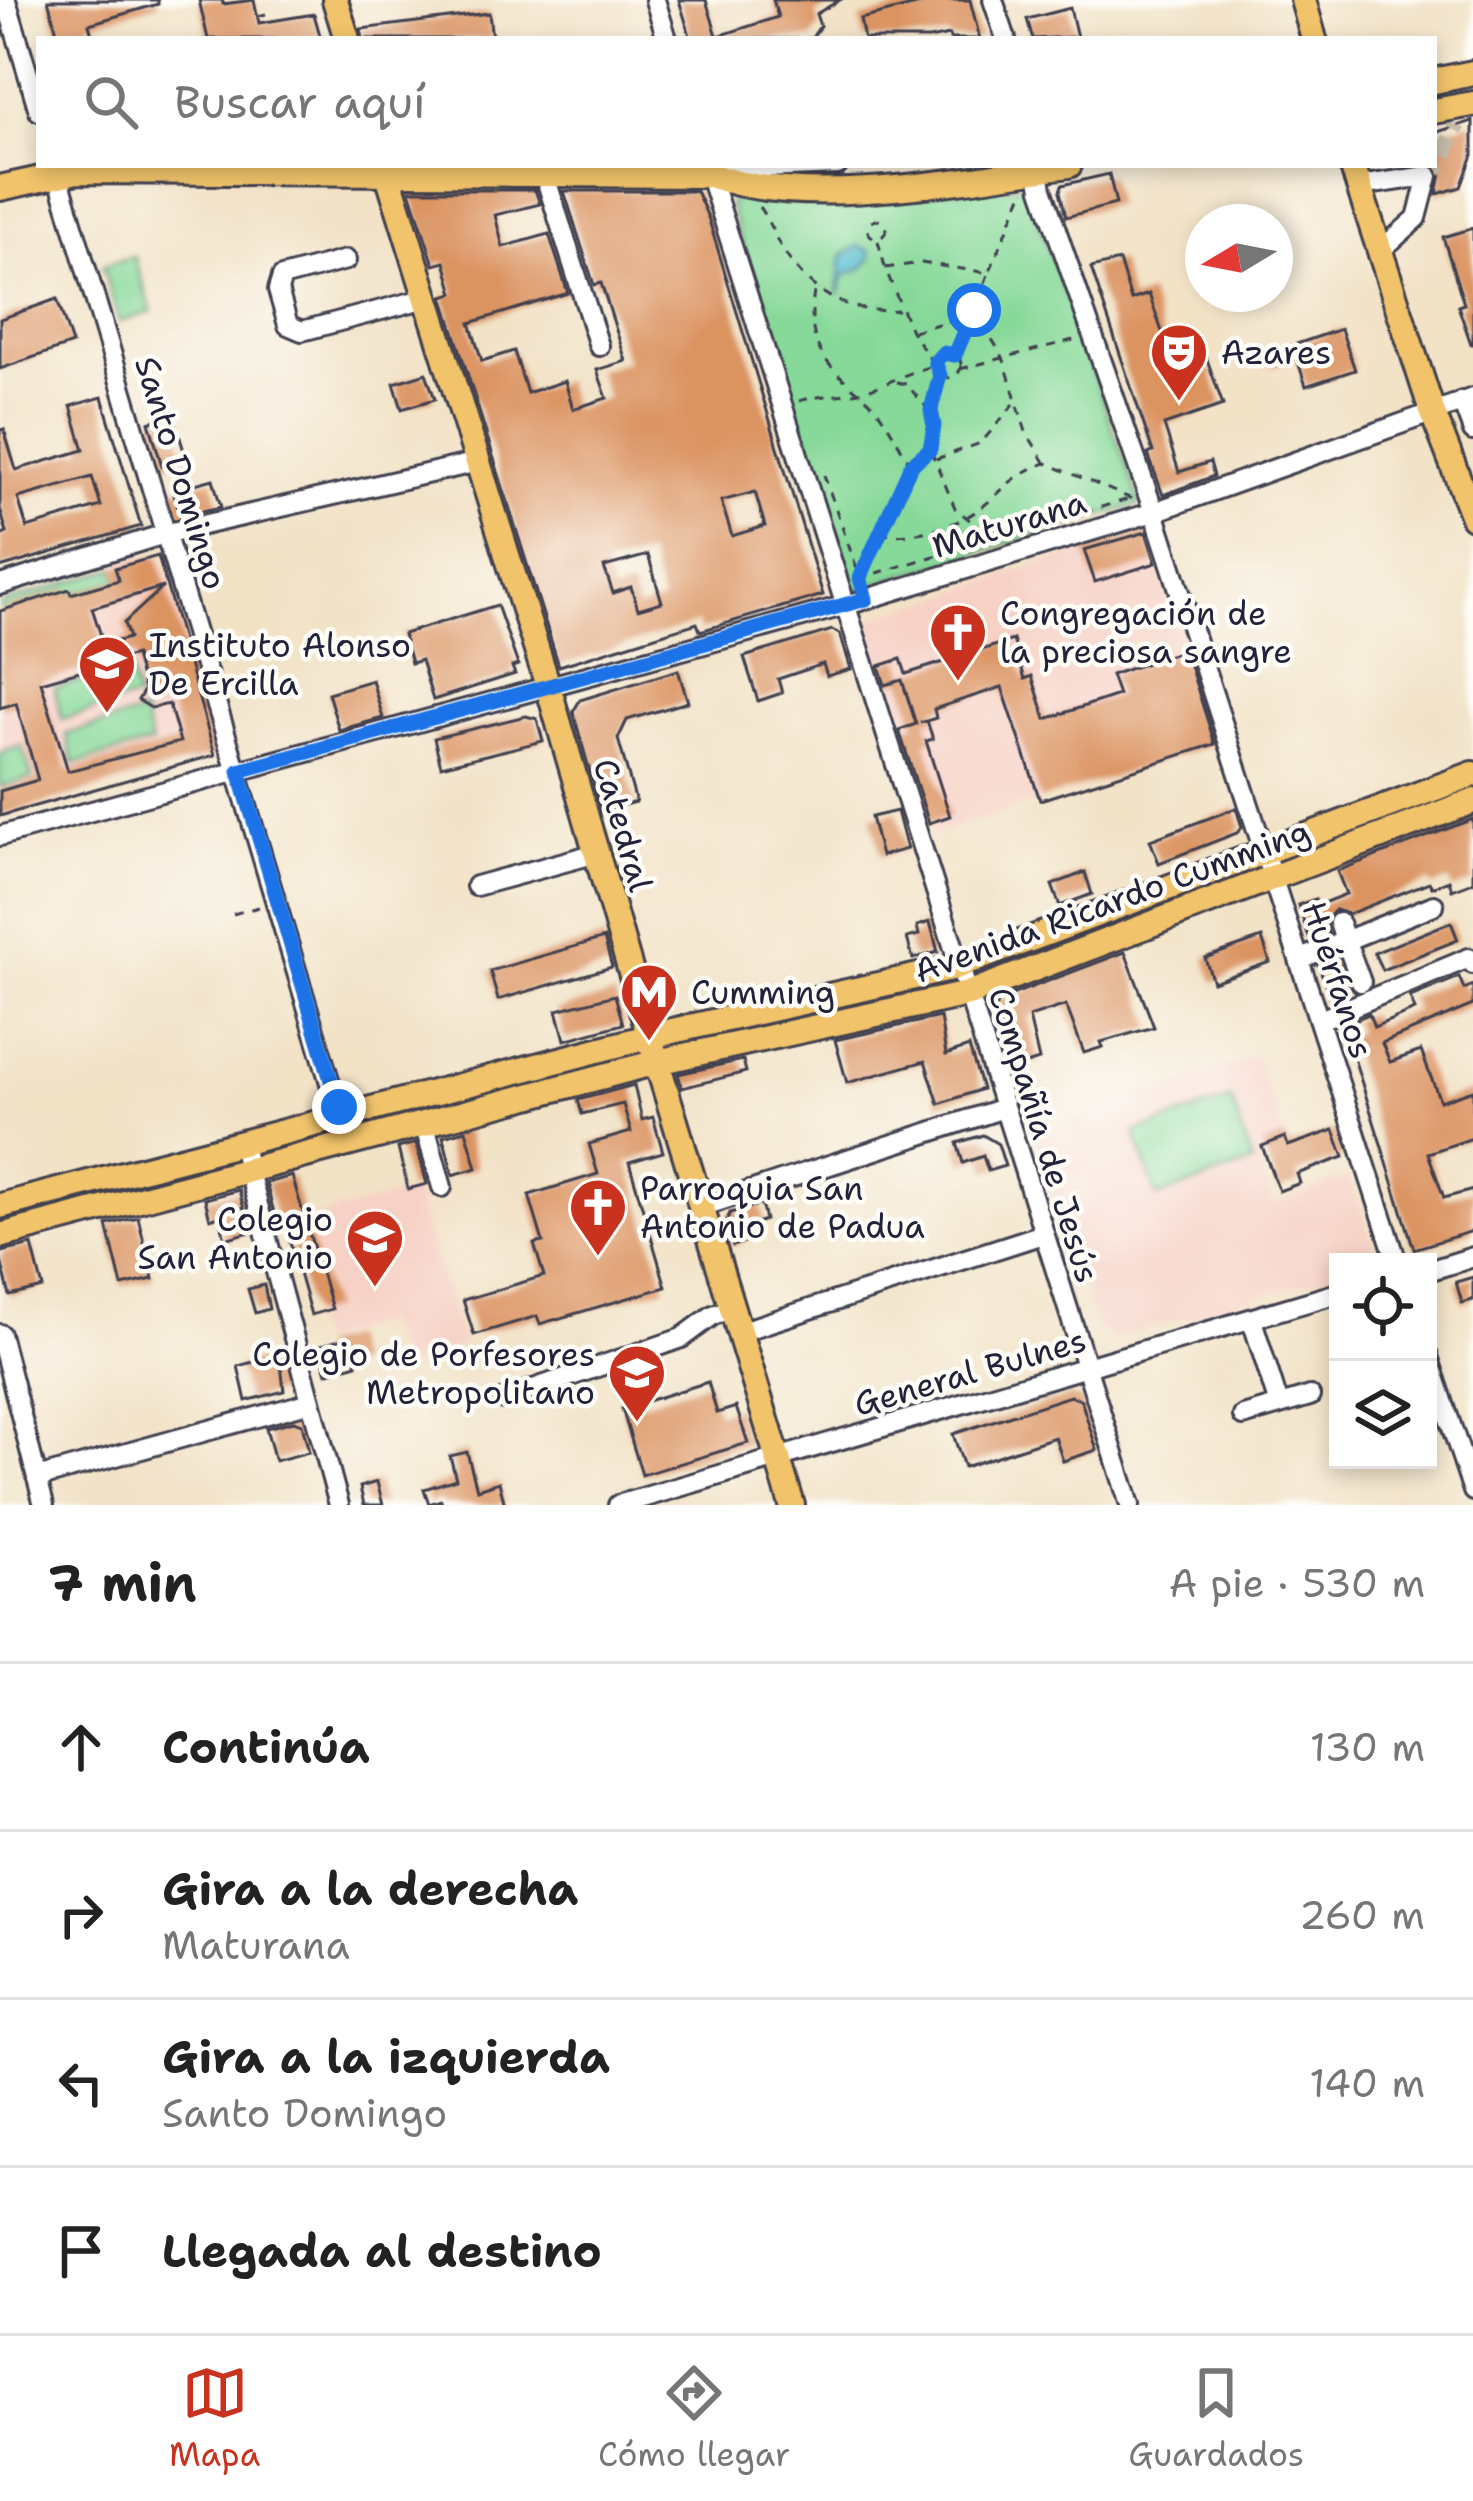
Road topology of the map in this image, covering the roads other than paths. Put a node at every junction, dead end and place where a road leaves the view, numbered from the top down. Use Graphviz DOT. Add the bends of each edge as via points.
graph roads {
  1 [pos="6,0"];
  2 [pos="335,0"];
  3 [pos="656,0"];
  4 [pos="993,0"];
  5 [pos="1303,0"];
  6 [pos="346,36"];
  7 [pos="667,36"];
  8 [pos="1005,36"];
  9 [pos="1313,36"];
  10 [pos="1473,73"];
  11 [pos="1437,80"];
  12 [pos="36,101"];
  13 [pos="386,168"];
  14 [pos="761,168"];
  15 [pos="1030,168"];
  16 [pos="1038,168"];
  17 [pos="56,169"];
  18 [pos="708,170"];
  19 [pos="544,173"];
  20 [pos="1355,176"];
  21 [pos="0,188"];
  22 [pos="1380,251"];
  23 [pos="346,260"];
  24 [pos="427,298"];
  25 [pos="599,346"];
  26 [pos="1467,400"];
  27 [pos="1432,411"];
  28 [pos="1473,430"];
  29 [pos="478,462"];
  30 [pos="1154,512"];
  31 [pos="1473,518"];
  32 [pos="168,533"];
  33 [pos="0,585"];
  34 [pos="848,604"];
  35 [pos="548,686"];
  36 [pos="239,771"];
  37 [pos="1473,774"];
  38 [pos="1473,801"];
  39 [pos="0,836"];
  40 [pos="597,853"];
  41 [pos="1265,853"];
  42 [pos="1274,880"];
  43 [pos="476,886"];
  44 [pos="1130,905"];
  45 [pos="1434,905"];
  46 [pos="1139,932"];
  47 [pos="1342,932"];
  48 [pos="1300,958"];
  49 [pos="1473,964"];
  50 [pos="959,966"];
  51 [pos="1361,982"];
  52 [pos="968,994"];
  53 [pos="1320,1020"];
  54 [pos="653,1049"];
  55 [pos="1004,1108"];
  56 [pos="342,1116"];
  57 [pos="424,1124"];
  58 [pos="242,1142"];
  59 [pos="348,1143"];
  60 [pos="249,1169"];
  61 [pos="442,1187"];
  62 [pos="0,1206"];
  63 [pos="700,1207"];
  64 [pos="1043,1234"];
  65 [pos="0,1236"];
  66 [pos="1394,1253"];
  67 [pos="1473,1257"];
  68 [pos="1437,1268"];
  69 [pos="1329,1296"];
  70 [pos="735,1320"];
  71 [pos="1252,1320"];
  72 [pos="0,1334"];
  73 [pos="1430,1361"];
  74 [pos="1086,1370"];
  75 [pos="1310,1396"];
  76 [pos="504,1399"];
  77 [pos="311,1402"];
  78 [pos="1279,1406"];
  79 [pos="1243,1416"];
  80 [pos="778,1458"];
  81 [pos="37,1478"];
  82 [pos="1473,1491"];
  83 [pos="684,1496"];
  84 [pos="44,1505"];
  85 [pos="339,1505"];
  86 [pos="618,1505"];
  87 [pos="792,1505"];
  88 [pos="1130,1505"];
  1 -- 12 [label="street"];
  2 -- 6 [label="main road"];
  3 -- 7 [label="street"];
  4 -- 8 [label="street"];
  5 -- 9 [label="main road"];
  10 -- 11 [label="main road"];
  13 -- 17 [label="main road"];
  13 -- 19 [label="main road"];
  13 -- 24 [label="main road, Catedral"];
  14 -- 18 [label="street"];
  15 -- 18 [label="main road" via="801,191 752,188"];
  16 -- 30 [label="street, Huérfanos"];
  17 -- 21 [label="main road"];
  17 -- 32 [label="street, Santo Domingo"];
  18 -- 19 [label="main road"];
  18 -- 34 [label="street, Compañía de Jesús"];
  19 -- 25 [label="street"];
  20 -- 22 [label="main road"];
  20 -- 22 [label="street" via="1428,176 1417,218"];
  22 -- 27 [label="main road"];
  23 -- 24 [label="street" via="282,277 288,325 302,331"];
  24 -- 29 [label="main road, Catedral"];
  26 -- 27 [label="street, Maturana"];
  26 -- 28 [label="street"];
  27 -- 30 [label="street, Maturana"];
  27 -- 31 [label="main road"];
  29 -- 32 [label="street"];
  29 -- 35 [label="main road, Catedral"];
  30 -- 34 [label="street, Maturana"];
  30 -- 41 [label="street, Huérfanos"];
  32 -- 33 [label="street"];
  32 -- 36 [label="street, Santo Domingo"];
  34 -- 35 [label="street, Maturana"];
  34 -- 50 [label="street, Compañía de Jesús"];
  35 -- 36 [label="street, Maturana"];
  35 -- 40 [label="main road, Catedral"];
  36 -- 39 [label="street, Maturana"];
  36 -- 56 [label="street, Santo Domingo" via="261,873 278,902"];
  37 -- 41 [label="main road, Avenida Ricardo Cumming"];
  38 -- 42 [label="main road, Avenida Ricardo Cumming"];
  40 -- 43 [label="street"];
  40 -- 54 [label="main road, Catedral"];
  41 -- 42 [label="street, Huérfanos"];
  41 -- 44 [label="main road, Avenida Ricardo Cumming"];
  42 -- 46 [label="main road, Avenida Ricardo Cumming"];
  42 -- 48 [label="street, Huérfanos"];
  44 -- 46 [label="main road"];
  44 -- 50 [label="main road, Avenida Ricardo Cumming"];
  45 -- 47 [label="street"];
  46 -- 52 [label="main road, Avenida Ricardo Cumming"];
  47 -- 48 [label="street"];
  47 -- 51 [label="street"];
  48 -- 53 [label="street, Huérfanos"];
  49 -- 53 [label="street" via="1469,958"];
  50 -- 52 [label="street, Compañía de Jesús"];
  50 -- 54 [label="main road, Avenida Ricardo Cumming"];
  52 -- 54 [label="main road, Avenida Ricardo Cumming"];
  52 -- 55 [label="street, Compañía de Jesús"];
  53 -- 66 [label="street, Huérfanos"];
  54 -- 56 [label="main road, Avenida Ricardo Cumming"];
  54 -- 57 [label="main road, Avenida Ricardo Cumming"];
  54 -- 63 [label="main road, Catedral"];
  55 -- 63 [label="street"];
  55 -- 64 [label="street, Compañía de Jesús"];
  56 -- 58 [label="main road, Avenida Ricardo Cumming"];
  56 -- 59 [label="street, Santo Domingo"];
  57 -- 59 [label="main road, Avenida Ricardo Cumming"];
  57 -- 61 [label="street"];
  58 -- 60 [label="street"];
  58 -- 62 [label="main road, Avenida Ricardo Cumming"];
  59 -- 60 [label="main road, Avenida Ricardo Cumming"];
  60 -- 65 [label="main road, Avenida Ricardo Cumming"];
  60 -- 77 [label="street"];
  63 -- 70 [label="main road, Catedral"];
  64 -- 70 [label="street"];
  64 -- 74 [label="street, Compañía de Jesús"];
  67 -- 68 [label="street"];
  69 -- 71 [label="street, General Bulnes"];
  70 -- 76 [label="street" via="713,1316 682,1338"];
  70 -- 80 [label="main road, Catedral"];
  71 -- 74 [label="street, General Bulnes"];
  71 -- 78 [label="street"];
  72 -- 81 [label="street"];
  73 -- 82 [label="street"];
  74 -- 80 [label="street, General Bulnes"];
  74 -- 88 [label="street, Compañía de Jesús"];
  75 -- 78 [label="street"];
  77 -- 81 [label="street"];
  77 -- 85 [label="street"];
  78 -- 79 [label="street"];
  80 -- 83 [label="street, General Bulnes"];
  80 -- 87 [label="main road, Catedral"];
  81 -- 84 [label="street"];
  83 -- 86 [label="street, General Bulnes"];
}
